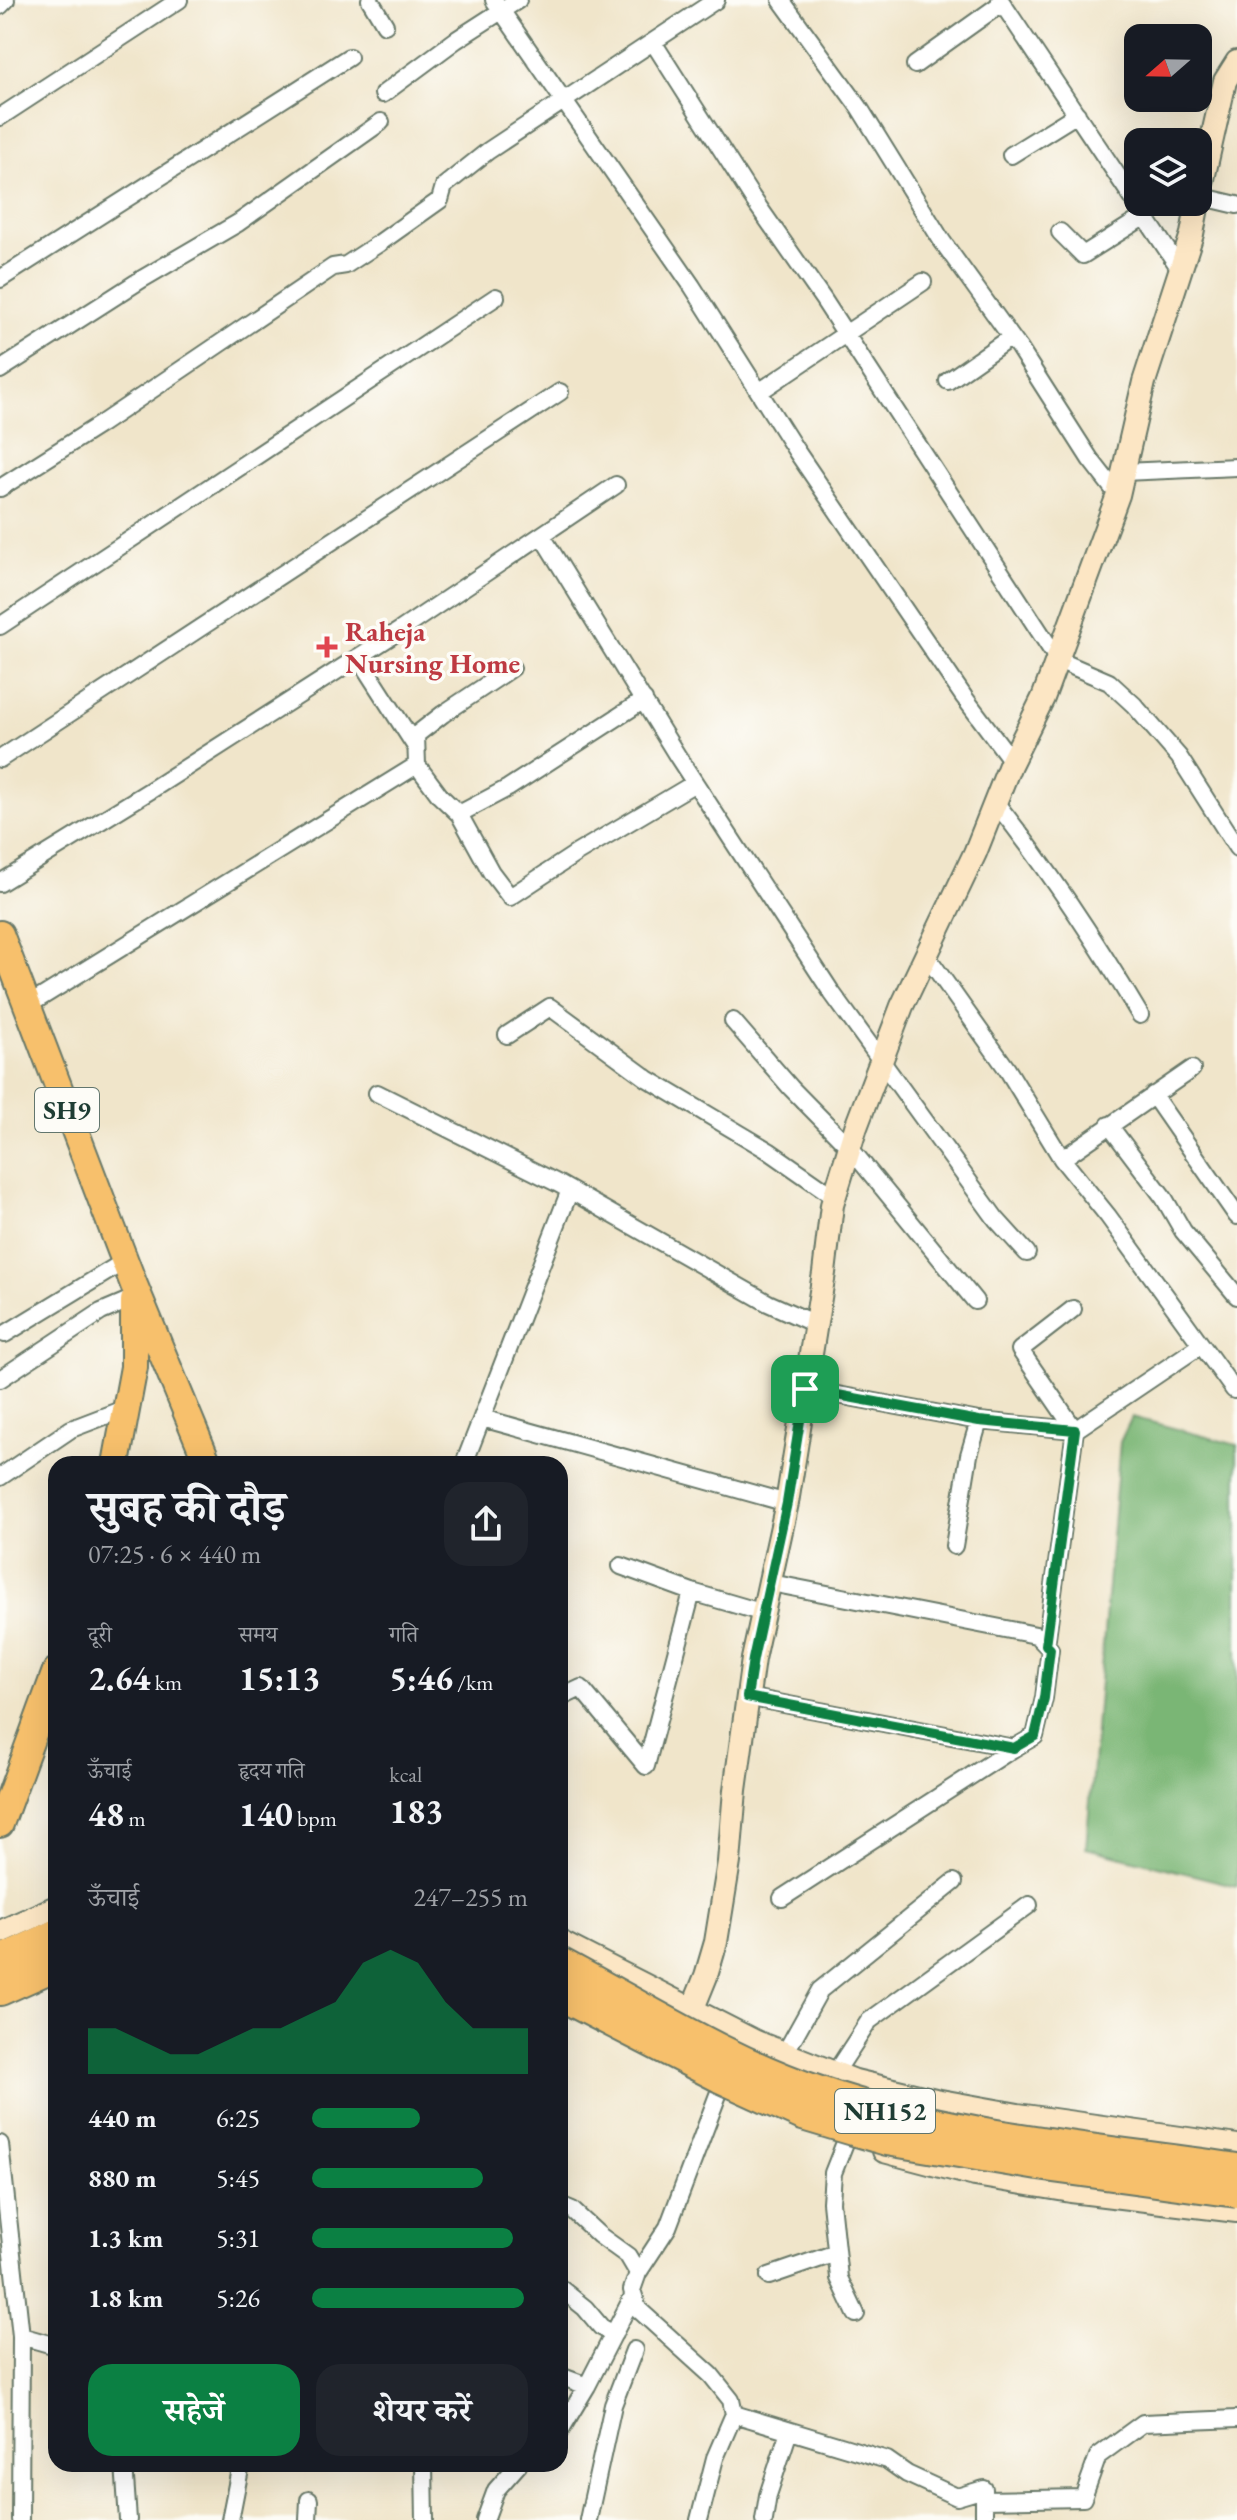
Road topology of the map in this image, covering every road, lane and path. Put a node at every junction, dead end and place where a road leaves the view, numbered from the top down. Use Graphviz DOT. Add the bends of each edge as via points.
graph roads {
  1 [pos="6,0"];
  2 [pos="179,0"];
  3 [pos="370,0"];
  4 [pos="518,0"];
  5 [pos="716,0"];
  6 [pos="781,0"];
  7 [pos="1001,1"];
  8 [pos="497,5"];
  9 [pos="0,6"];
  10 [pos="385,25"];
  11 [pos="653,42"];
  12 [pos="349,57"];
  13 [pos="915,65"];
  14 [pos="1233,76"];
  15 [pos="383,94"];
  16 [pos="563,102"];
  17 [pos="1077,114"];
  18 [pos="0,117"];
  19 [pos="381,122"];
  20 [pos="1212,150"];
  21 [pos="1011,155"];
  22 [pos="1124,184"];
  23 [pos="1212,202"];
  24 [pos="1237,205"];
  25 [pos="1145,216"];
  26 [pos="1195,216"];
  27 [pos="1060,232"];
  28 [pos="1180,269"];
  29 [pos="0,279"];
  30 [pos="923,282"];
  31 [pos="496,297"];
  32 [pos="846,336"];
  33 [pos="1011,337"];
  34 [pos="0,370"];
  35 [pos="948,381"];
  36 [pos="560,392"];
  37 [pos="759,392"];
  38 [pos="1237,467"];
  39 [pos="1123,472"];
  40 [pos="616,485"];
  41 [pos="0,488"];
  42 [pos="1118,495"];
  43 [pos="542,536"];
  44 [pos="0,626"];
  45 [pos="358,657"];
  46 [pos="1058,660"];
  47 [pos="512,668"];
  48 [pos="644,700"];
  49 [pos="416,747"];
  50 [pos="0,759"];
  51 [pos="1012,761"];
  52 [pos="417,765"];
  53 [pos="695,783"];
  54 [pos="995,802"];
  55 [pos="459,814"];
  56 [pos="1237,848"];
  57 [pos="0,883"];
  58 [pos="0,934"];
  59 [pos="926,955"];
  60 [pos="27,1006"];
  61 [pos="1140,1015"];
  62 [pos="733,1021"];
  63 [pos="507,1035"];
  64 [pos="881,1062"];
  65 [pos="1192,1069"];
  66 [pos="377,1093"];
  67 [pos="1153,1095"];
  68 [pos="1109,1125"];
  69 [pos="850,1148"];
  70 [pos="1062,1159"];
  71 [pos="570,1190"];
  72 [pos="835,1197"];
  73 [pos="1237,1216"];
  74 [pos="1027,1253"];
  75 [pos="131,1281"];
  76 [pos="1237,1296"];
  77 [pos="975,1301"];
  78 [pos="1073,1309"];
  79 [pos="815,1324"];
  80 [pos="5,1334"];
  81 [pos="1201,1345"];
  82 [pos="0,1379"];
  83 [pos="1232,1381"];
  84 [pos="805,1389"];
  85 [pos="126,1408"];
  86 [pos="482,1418"];
  87 [pos="979,1421"];
  88 [pos="1075,1430"];
  89 [pos="117,1456"];
  90 [pos="205,1456"];
  91 [pos="467,1456"];
  92 [pos="0,1477"];
  93 [pos="787,1503"];
  94 [pos="954,1546"];
  95 [pos="621,1566"];
  96 [pos="771,1583"];
  97 [pos="692,1592"];
  98 [pos="764,1613"];
  99 [pos="1046,1645"];
  100 [pos="48,1693"];
  101 [pos="568,1694"];
  102 [pos="747,1697"];
  103 [pos="1014,1748"];
  104 [pos="0,1824"];
  105 [pos="954,1882"];
  106 [pos="782,1898"];
  107 [pos="1029,1905"];
  108 [pos="48,1911"];
  109 [pos="0,1932"];
  110 [pos="48,1939"];
  111 [pos="568,1946"];
  112 [pos="0,1961"];
  113 [pos="568,1967"];
  114 [pos="48,1969"];
  115 [pos="48,1984"];
  116 [pos="0,1990"];
  117 [pos="568,1999"];
  118 [pos="0,2005"];
  119 [pos="693,2008"];
  120 [pos="568,2012"];
  121 [pos="785,2053"];
  122 [pos="669,2066"];
  123 [pos="835,2073"];
  124 [pos="719,2092"];
  125 [pos="846,2140"];
  126 [pos="0,2144"];
  127 [pos="1237,2146"];
  128 [pos="1237,2169"];
  129 [pos="1237,2192"];
  130 [pos="568,2208"];
  131 [pos="1237,2211"];
  132 [pos="836,2253"];
  133 [pos="638,2273"];
  134 [pos="769,2276"];
  135 [pos="568,2294"];
  136 [pos="633,2296"];
  137 [pos="856,2314"];
  138 [pos="614,2334"];
  139 [pos="21,2336"];
  140 [pos="48,2344"];
  141 [pos="634,2350"];
  142 [pos="568,2379"];
  143 [pos="587,2386"];
  144 [pos="734,2414"];
  145 [pos="568,2418"];
  146 [pos="1237,2419"];
  147 [pos="789,2431"];
  148 [pos="125,2472"];
  149 [pos="239,2472"];
  150 [pos="424,2472"];
  151 [pos="512,2472"];
  152 [pos="309,2500"];
  153 [pos="984,2500"];
  154 [pos="20,2520"];
  155 [pos="128,2520"];
  156 [pos="230,2520"];
  157 [pos="308,2520"];
  158 [pos="425,2520"];
  159 [pos="485,2520"];
  160 [pos="588,2520"];
  161 [pos="699,2520"];
  162 [pos="764,2520"];
  163 [pos="984,2520"];
  1 -- 9 [label="street"];
  2 -- 18 [label="street"];
  3 -- 10 [label="street"];
  4 -- 8 [label="street"];
  5 -- 11 [label="street"];
  6 -- 33 [label="street" via="859,107 942,241"];
  7 -- 13 [label="street"];
  7 -- 17 [label="street"];
  8 -- 15 [label="street"];
  8 -- 16 [label="street"];
  11 -- 16 [label="street"];
  11 -- 32 [label="street"];
  12 -- 29 [label="street"];
  14 -- 20 [label="street"];
  16 -- 37 [label="street"];
  16 -- 41 [label="street" via="488,151 444,186 440,200 378,244 346,265 333,267"];
  17 -- 21 [label="street"];
  17 -- 22 [label="street"];
  19 -- 34 [label="street" via="238,223"];
  23 -- 24 [label="street"];
  25 -- 27 [label="street" via="1083,255"];
  25 -- 28 [label="street"];
  26 -- 28 [label="street"];
  28 -- 39 [label="street" via="1144,382"];
  30 -- 32 [label="street"];
  31 -- 44 [label="street"];
  32 -- 37 [label="street"];
  32 -- 46 [label="street"];
  33 -- 35 [label="street"];
  33 -- 42 [label="street"];
  36 -- 50 [label="street"];
  37 -- 51 [label="street"];
  38 -- 39 [label="street"];
  39 -- 42 [label="street"];
  40 -- 43 [label="street"];
  42 -- 46 [label="street"];
  43 -- 45 [label="street"];
  43 -- 48 [label="street"];
  45 -- 49 [label="street"];
  45 -- 57 [label="street"];
  46 -- 51 [label="street"];
  46 -- 56 [label="street" via="1109,682 1134,705 1179,757"];
  47 -- 49 [label="street" via="416,735"];
  48 -- 53 [label="street"];
  48 -- 55 [label="street"];
  49 -- 52 [label="street"];
  51 -- 54 [label="street"];
  52 -- 55 [label="street"];
  52 -- 60 [label="street"];
  53 -- 55 [label="street" via="510,897"];
  53 -- 64 [label="street"];
  54 -- 59 [label="street"];
  54 -- 61 [label="street" via="1101,948"];
  58 -- 60 [label="main road, SH9"];
  59 -- 64 [label="street"];
  59 -- 70 [label="street" via="1007,1069"];
  60 -- 75 [label="main road, SH9"];
  62 -- 69 [label="street"];
  63 -- 72 [label="street" via="550,1007 648,1079"];
  64 -- 69 [label="street"];
  64 -- 74 [label="street"];
  65 -- 67 [label="street"];
  66 -- 71 [label="street"];
  67 -- 68 [label="street"];
  67 -- 73 [label="street"];
  68 -- 70 [label="street"];
  68 -- 76 [label="street" via="1183,1231"];
  69 -- 72 [label="street"];
  69 -- 77 [label="street"];
  70 -- 81 [label="street"];
  71 -- 79 [label="street" via="768,1303"];
  71 -- 86 [label="street"];
  72 -- 79 [label="street"];
  75 -- 80 [label="street"];
  75 -- 82 [label="street" via="101,1312"];
  75 -- 85 [label="main road, SH9" via="134,1367"];
  75 -- 90 [label="main road, SH9"];
  78 -- 88 [label="street" via="1020,1350"];
  79 -- 84 [label="street"];
  81 -- 83 [label="street"];
  81 -- 88 [label="street"];
  84 -- 87 [label="street"];
  84 -- 93 [label="street"];
  85 -- 89 [label="main road, SH9"];
  85 -- 92 [label="street" via="71,1429"];
  86 -- 91 [label="street"];
  86 -- 93 [label="street"];
  87 -- 88 [label="street"];
  87 -- 94 [label="street"];
  88 -- 99 [label="street"];
  93 -- 96 [label="street"];
  95 -- 97 [label="street"];
  96 -- 98 [label="street"];
  96 -- 99 [label="street" via="1036,1635"];
  97 -- 98 [label="street"];
  97 -- 101 [label="street" via="646,1766 581,1688"];
  98 -- 102 [label="street"];
  99 -- 103 [label="street" via="1046,1686 1035,1736"];
  100 -- 104 [label="main road"];
  102 -- 103 [label="street"];
  102 -- 119 [label="street" via="723,1902 716,1942"];
  103 -- 106 [label="street"];
  105 -- 121 [label="street" via="820,1990"];
  107 -- 123 [label="street" via="869,2021"];
  108 -- 109 [label="street"];
  110 -- 112 [label="highway"];
  111 -- 119 [label="street"];
  113 -- 128 [label="highway, NH152, bridge" via="734,2055 819,2092 914,2119"];
  114 -- 116 [label="highway"];
  115 -- 118 [label="street"];
  117 -- 129 [label="highway, NH152, bridge" via="803,2115 887,2140"];
  119 -- 121 [label="street"];
  119 -- 122 [label="street"];
  120 -- 122 [label="street"];
  121 -- 123 [label="street"];
  122 -- 124 [label="street"];
  123 -- 127 [label="street" via="990,2110"];
  124 -- 125 [label="street"];
  124 -- 133 [label="street" via="668,2227"];
  125 -- 131 [label="street" via="975,2175"];
  125 -- 132 [label="street" via="833,2173"];
  126 -- 139 [label="street"];
  130 -- 133 [label="street" via="628,2256"];
  132 -- 134 [label="street"];
  132 -- 137 [label="street" via="839,2278"];
  133 -- 136 [label="street"];
  135 -- 138 [label="street"];
  136 -- 138 [label="street"];
  136 -- 144 [label="street" via="638,2309 711,2375 731,2400"];
  138 -- 143 [label="street"];
  139 -- 140 [label="street"];
  139 -- 154 [label="street"];
  141 -- 160 [label="street" via="613,2405"];
  142 -- 143 [label="street"];
  143 -- 145 [label="street"];
  144 -- 147 [label="street"];
  144 -- 161 [label="street" via="715,2458"];
  146 -- 153 [label="street" via="1143,2423 1098,2456 1083,2498"];
  147 -- 153 [label="street" via="887,2460 957,2497 984,2489"];
  147 -- 162 [label="street"];
  148 -- 155 [label="street"];
  149 -- 156 [label="street"];
  150 -- 158 [label="street"];
  151 -- 159 [label="street" via="496,2490"];
  152 -- 157 [label="street"];
  153 -- 163 [label="street"];
}
